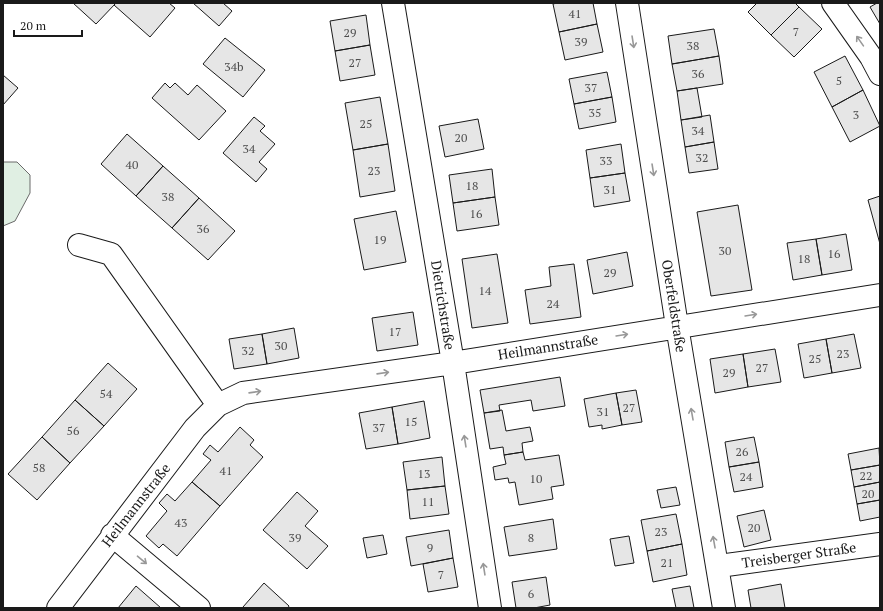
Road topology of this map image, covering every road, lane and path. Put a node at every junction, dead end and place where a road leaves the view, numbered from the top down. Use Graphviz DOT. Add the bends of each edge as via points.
graph roads {
  1 [pos="393,3"];
  2 [pos="627,3"];
  3 [pos="833,3"];
  4 [pos="880,74"];
  5 [pos="78,246"];
  6 [pos="880,295"];
  7 [pos="676,326"];
  8 [pos="453,363"];
  9 [pos="218,405"];
  10 [pos="112,535"];
  11 [pos="880,544"];
  12 [pos="718,566"];
  13 [pos="58,608"];
  14 [pos="198,608"];
  15 [pos="490,608"];
  16 [pos="724,608"];
  1 -- 8 [label="street, Dietrichstraße"];
  2 -- 7 [label="street, Oberfeldstraße, one-way"];
  4 -- 3 [label="street, one-way"];
  5 -- 9 [label="street" via="111,254"];
  7 -- 6 [label="street, Heilmannstraße, one-way"];
  8 -- 7 [label="street, Heilmannstraße, one-way"];
  12 -- 7 [label="street, Oberfeldstraße, one-way"];
  9 -- 8 [label="street, Heilmannstraße, one-way" via="243,393"];
  15 -- 8 [label="street, Dietrichstraße, one-way"];
  9 -- 10 [label="street, Heilmannstraße" via="195,428"];
  10 -- 13 [label="street, Heilmannstraße"];
  10 -- 14 [label="street, one-way"];
  11 -- 12 [label="street, Treisberger Straße"];
  12 -- 16 [label="street, Oberfeldstraße"];
}
